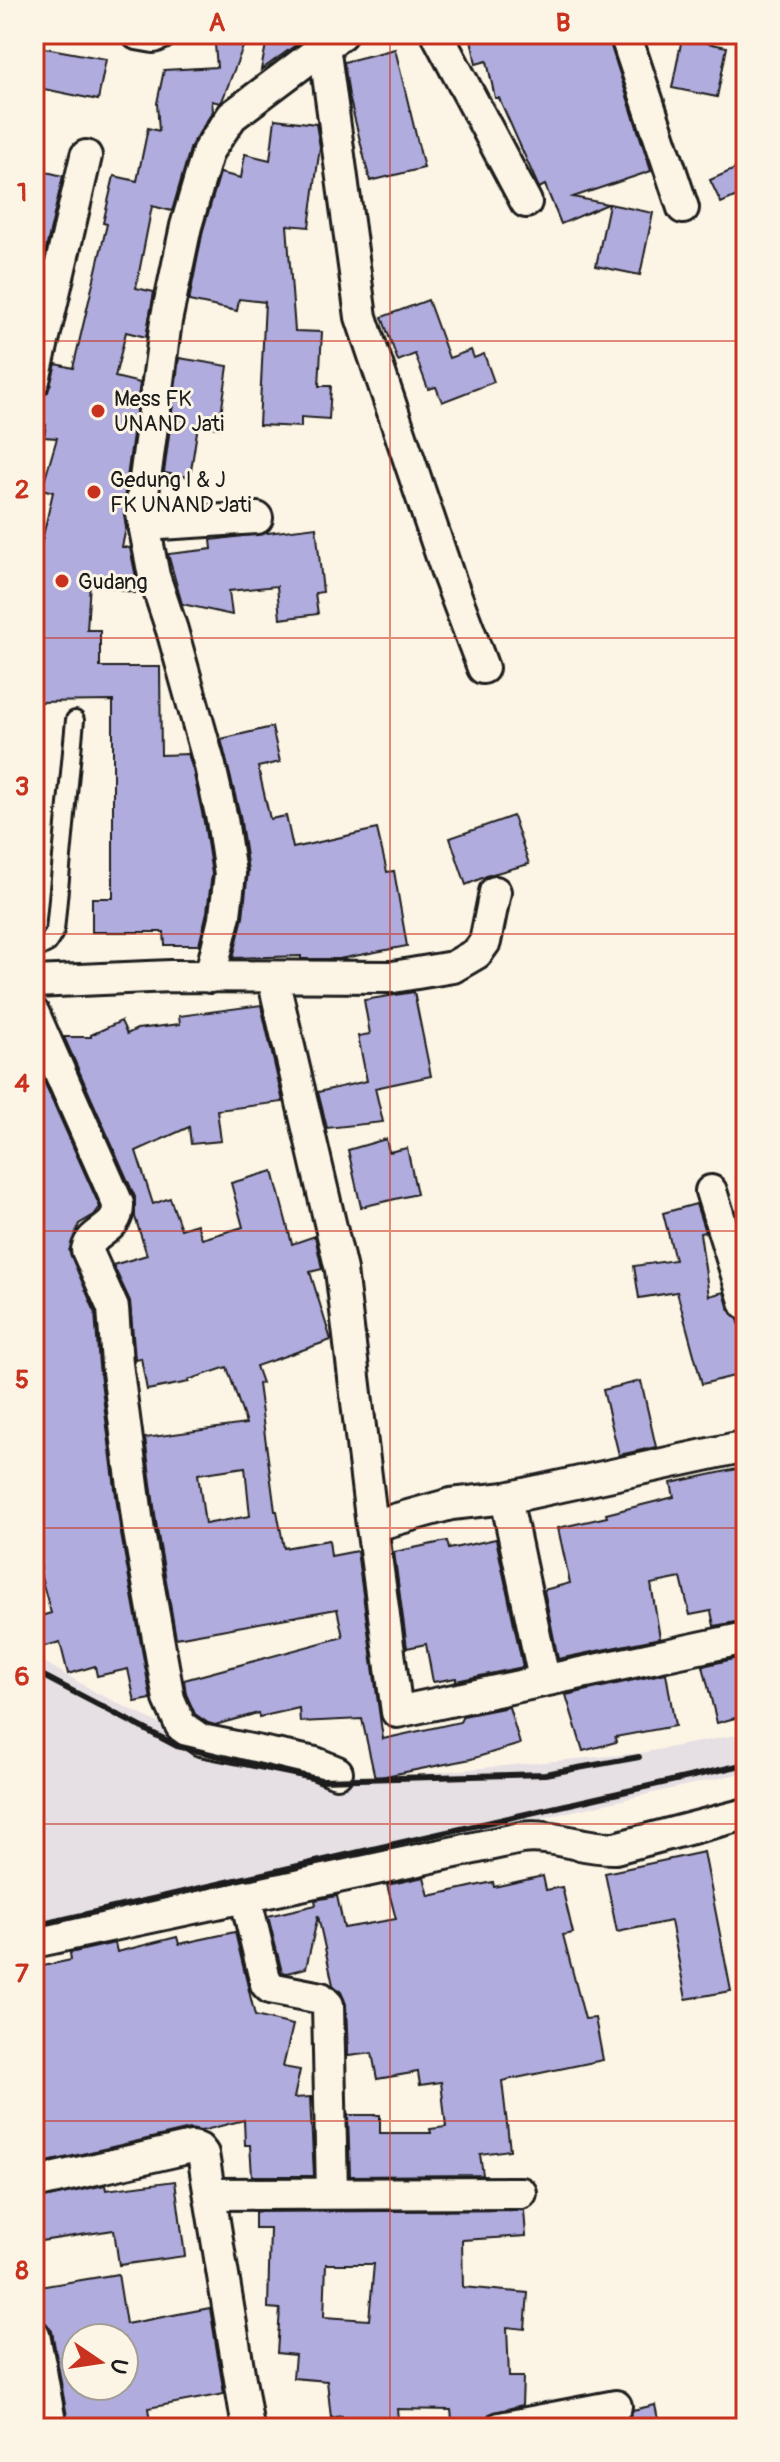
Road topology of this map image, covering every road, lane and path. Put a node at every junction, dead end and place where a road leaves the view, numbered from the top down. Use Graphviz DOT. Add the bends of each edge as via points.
graph roads {
  1 [pos="137,34"];
  2 [pos="161,34"];
  3 [pos="437,34"];
  4 [pos="625,34"];
  5 [pos="332,40"];
  6 [pos="86,156"];
  7 [pos="526,202"];
  8 [pos="683,208"];
  9 [pos="45,282"];
  10 [pos="34,380"];
  11 [pos="257,518"];
  12 [pos="144,525"];
  13 [pos="483,668"];
  14 [pos="75,720"];
  15 [pos="495,892"];
  16 [pos="34,950"];
  17 [pos="210,977"];
  18 [pos="273,978"];
  19 [pos="34,982"];
  20 [pos="34,1014"];
  21 [pos="711,1191"];
  22 [pos="746,1304"];
  23 [pos="746,1446"];
  24 [pos="506,1498"];
  25 [pos="372,1526"];
  26 [pos="746,1638"];
  27 [pos="544,1679"];
  28 [pos="337,1772"];
  29 [pos="746,1814"];
  30 [pos="245,1895"];
  31 [pos="34,1942"];
  32 [pos="34,2183"];
  33 [pos="332,2193"];
  34 [pos="521,2193"];
  35 [pos="210,2194"];
  36 [pos="34,2335"];
  37 [pos="37,2365"];
  38 [pos="616,2406"];
  39 [pos="51,2428"];
  40 [pos="248,2428"];
  41 [pos="500,2428"];
  1 -- 2 [label="street"];
  3 -- 7 [label="street"];
  4 -- 8 [label="street"];
  5 -- 12 [label="street" via="232,116 208,151 166,321 141,509"];
  5 -- 13 [label="street" via="361,317"];
  6 -- 9 [label="street"];
  9 -- 10 [label="street"];
  11 -- 12 [label="street"];
  12 -- 17 [label="street" via="222,819 230,874"];
  14 -- 16 [label="lane" via="55,931 48,943"];
  15 -- 18 [label="street" via="485,942 453,967 393,977"];
  17 -- 18 [label="street"];
  17 -- 19 [label="street"];
  18 -- 25 [label="street" via="341,1270"];
  20 -- 28 [label="street" via="118,1204 116,1219 89,1242 87,1250 113,1308 139,1532 169,1699 181,1726 201,1740"];
  21 -- 22 [label="street"];
  23 -- 24 [label="street"];
  24 -- 25 [label="street" via="451,1504"];
  24 -- 27 [label="street"];
  25 -- 27 [label="street" via="397,1712"];
  26 -- 27 [label="street"];
  29 -- 30 [label="street" via="615,1848 521,1838"];
  30 -- 31 [label="street"];
  30 -- 33 [label="street" via="266,1984 321,1998 328,2005"];
  32 -- 35 [label="street" via="192,2147 203,2154"];
  33 -- 34 [label="street"];
  33 -- 35 [label="street"];
  35 -- 40 [label="street"];
  36 -- 37 [label="street"];
  37 -- 39 [label="street"];
  38 -- 41 [label="street"];
}
